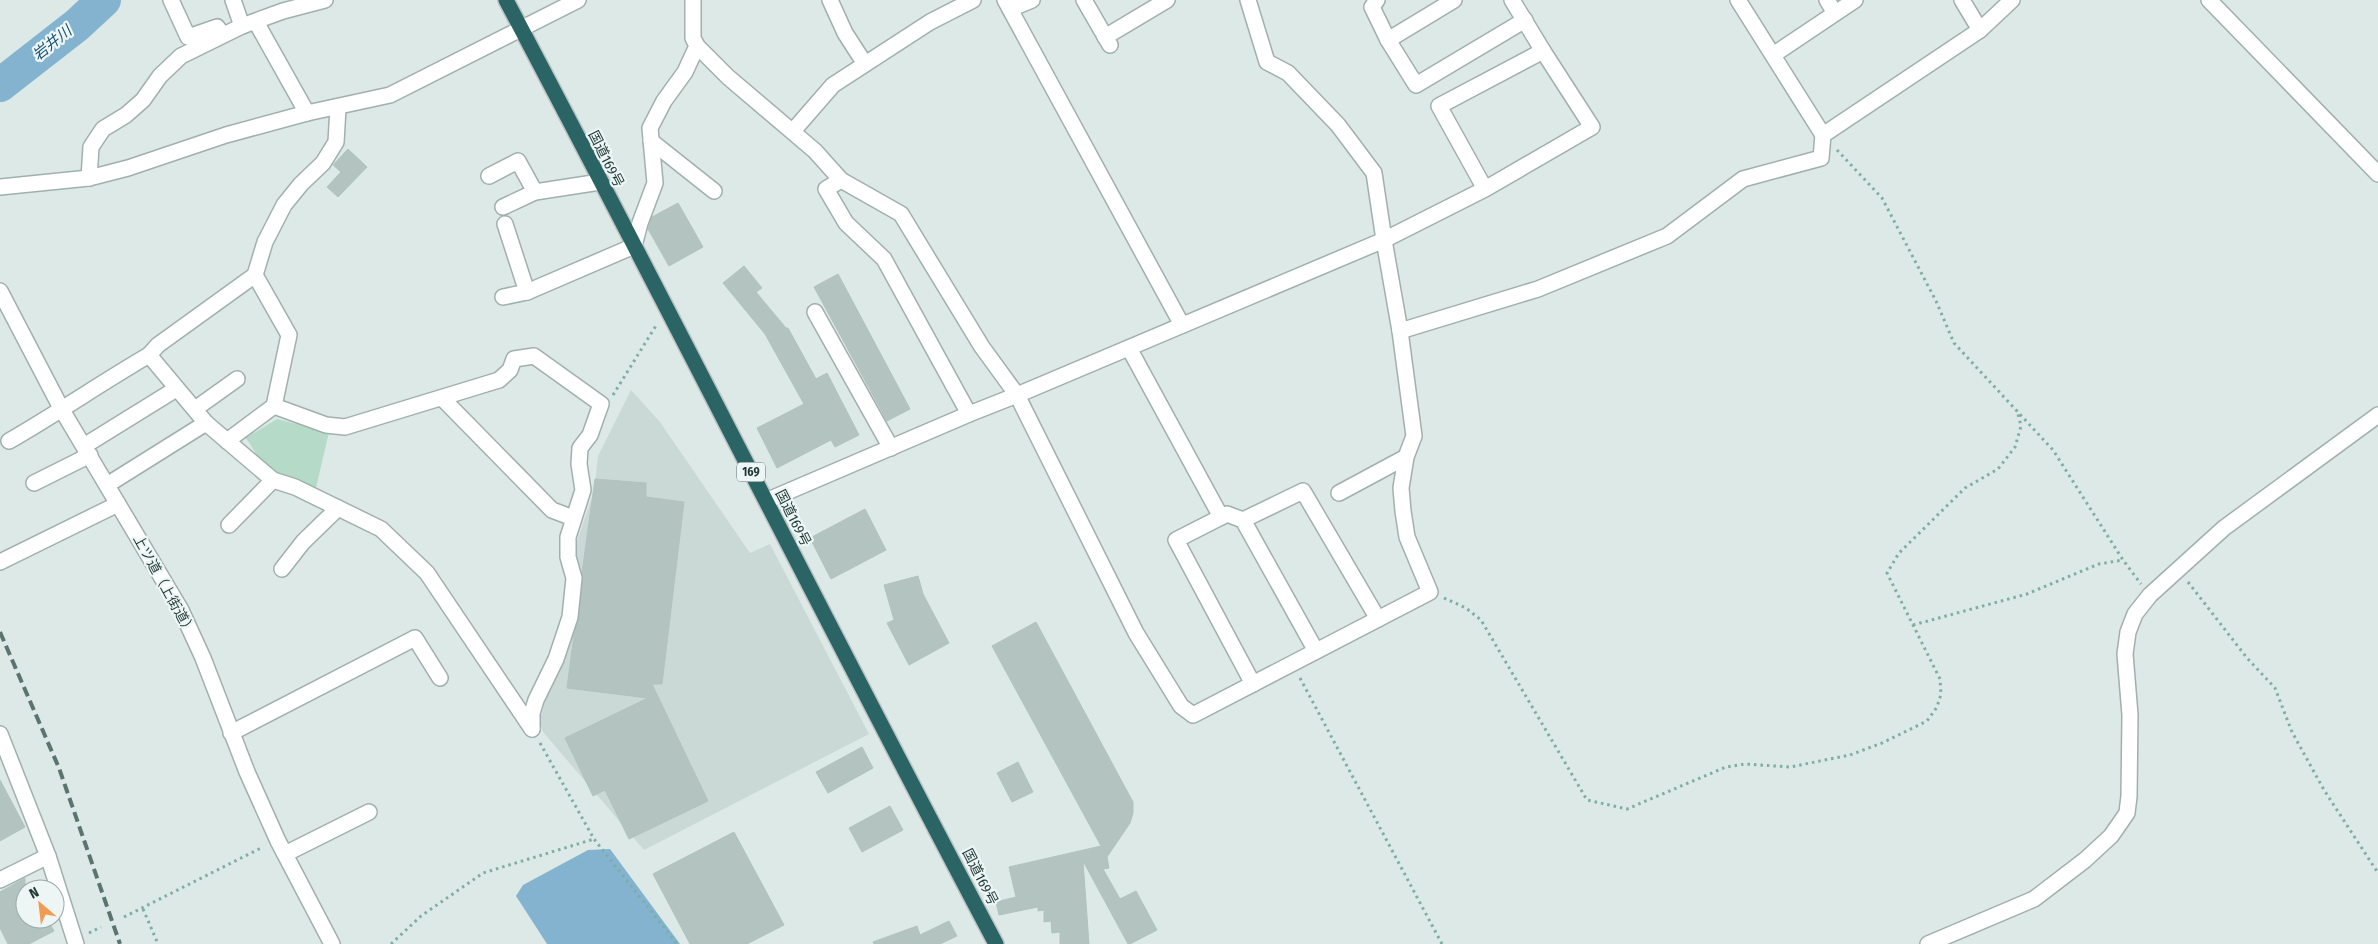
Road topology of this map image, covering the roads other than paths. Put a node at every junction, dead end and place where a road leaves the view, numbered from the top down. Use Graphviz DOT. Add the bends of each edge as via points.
graph roads {
  1 [pos="171,0"];
  2 [pos="233,0"];
  3 [pos="325,0"];
  4 [pos="506,0"];
  5 [pos="578,0"];
  6 [pos="694,0"];
  7 [pos="830,0"];
  8 [pos="973,0"];
  9 [pos="1032,0"];
  10 [pos="1084,0"];
  11 [pos="1167,0"];
  12 [pos="1248,0"];
  13 [pos="1377,0"];
  14 [pos="1454,0"];
  15 [pos="1512,0"];
  16 [pos="1738,0"];
  17 [pos="1827,0"];
  18 [pos="1855,0"];
  19 [pos="1962,0"];
  20 [pos="2012,0"];
  21 [pos="2209,0"];
  22 [pos="1008,5"];
  23 [pos="1835,13"];
  24 [pos="1525,20"];
  25 [pos="249,24"];
  26 [pos="522,30"];
  27 [pos="1980,30"];
  28 [pos="223,34"];
  29 [pos="1388,40"];
  30 [pos="697,46"];
  31 [pos="1543,51"];
  32 [pos="1773,55"];
  33 [pos="865,64"];
  34 [pos="338,108"];
  35 [pos="307,113"];
  36 [pos="793,131"];
  37 [pos="1823,135"];
  38 [pos="651,141"];
  39 [pos="2378,174"];
  40 [pos="490,176"];
  41 [pos="89,178"];
  42 [pos="841,180"];
  43 [pos="600,182"];
  44 [pos="0,187"];
  45 [pos="1485,189"];
  46 [pos="714,190"];
  47 [pos="536,192"];
  48 [pos="502,208"];
  49 [pos="505,224"];
  50 [pos="1384,240"];
  51 [pos="634,246"];
  52 [pos="255,275"];
  53 [pos="0,291"];
  54 [pos="527,292"];
  55 [pos="503,297"];
  56 [pos="815,312"];
  57 [pos="1182,325"];
  58 [pos="1400,331"];
  59 [pos="1129,348"];
  60 [pos="149,355"];
  61 [pos="237,379"];
  62 [pos="176,389"];
  63 [pos="1017,395"];
  64 [pos="442,398"];
  65 [pos="274,406"];
  66 [pos="195,409"];
  67 [pos="62,410"];
  68 [pos="969,414"];
  69 [pos="2378,415"];
  70 [pos="206,423"];
  71 [pos="9,441"];
  72 [pos="227,441"];
  73 [pos="891,448"];
  74 [pos="87,450"];
  75 [pos="1406,457"];
  76 [pos="273,480"];
  77 [pos="34,483"];
  78 [pos="107,485"];
  79 [pos="1338,493"];
  80 [pos="766,501"];
  81 [pos="118,504"];
  82 [pos="338,508"];
  83 [pos="1221,517"];
  84 [pos="573,518"];
  85 [pos="1243,520"];
  86 [pos="229,525"];
  87 [pos="0,562"];
  88 [pos="282,569"];
  89 [pos="1378,619"];
  90 [pos="1316,652"];
  91 [pos="440,678"];
  92 [pos="1253,684"];
  93 [pos="0,734"];
  94 [pos="231,734"];
  95 [pos="5,758"];
  96 [pos="369,812"];
  97 [pos="285,854"];
  98 [pos="48,856"];
  99 [pos="0,880"];
  100 [pos="76,944"];
  101 [pos="332,944"];
  102 [pos="996,944"];
  103 [pos="1928,944"];
  1 -- 28 [label="street" via="188,38 217,28"];
  2 -- 25 [label="street"];
  3 -- 25 [label="street" via="283,10"];
  4 -- 26 [label="highway, 国道169号 / 169"];
  5 -- 26 [label="street"];
  6 -- 30 [label="street" via="693,38"];
  7 -- 33 [label="street" via="845,33"];
  8 -- 33 [label="street" via="930,22"];
  9 -- 22 [label="street"];
  10 -- 11 [label="street" via="1108,42"];
  12 -- 50 [label="street" via="1267,62 1288,73 1338,125 1374,172"];
  13 -- 29 [label="street" via="1372,7"];
  14 -- 29 [label="street"];
  15 -- 24 [label="street"];
  16 -- 32 [label="street"];
  17 -- 23 [label="street"];
  18 -- 23 [label="street"];
  19 -- 27 [label="street"];
  20 -- 27 [label="street"];
  21 -- 39 [label="street"];
  22 -- 57 [label="street"];
  23 -- 32 [label="street"];
  24 -- 29 [label="street" via="1416,84"];
  24 -- 31 [label="street"];
  25 -- 28 [label="street"];
  25 -- 35 [label="street"];
  26 -- 34 [label="street" via="390,95"];
  26 -- 43 [label="highway, 国道169号 / 169"];
  27 -- 37 [label="street"];
  28 -- 41 [label="street" via="181,56 160,76 143,100 103,129 91,147"];
  30 -- 36 [label="street" via="728,77"];
  30 -- 38 [label="street" via="685,72 650,128"];
  31 -- 45 [label="street" via="1439,106"];
  31 -- 45 [label="street" via="1592,127"];
  32 -- 37 [label="street"];
  33 -- 36 [label="street" via="833,85"];
  34 -- 35 [label="street"];
  34 -- 52 [label="street" via="336,142 324,163 284,205 265,242"];
  35 -- 41 [label="street"];
  36 -- 42 [label="street"];
  37 -- 58 [label="street" via="1821,158 1743,179 1667,236 1538,289"];
  38 -- 46 [label="street"];
  38 -- 51 [label="street" via="655,183"];
  40 -- 47 [label="street" via="518,161"];
  41 -- 44 [label="street"];
  42 -- 63 [label="street" via="901,214 982,347"];
  42 -- 68 [label="street" via="826,189 846,223 884,259"];
  43 -- 47 [label="street"];
  43 -- 51 [label="highway, 国道169号 / 169"];
  45 -- 50 [label="street"];
  47 -- 48 [label="street"];
  49 -- 54 [label="street"];
  50 -- 57 [label="street"];
  50 -- 58 [label="street"];
  51 -- 54 [label="street"];
  51 -- 80 [label="highway, 国道169号 / 169"];
  52 -- 60 [label="street" via="158,345"];
  52 -- 65 [label="street" via="289,336"];
  53 -- 67 [label="street, 上ツ道（上街道）"];
  54 -- 55 [label="street"];
  56 -- 73 [label="street"];
  57 -- 59 [label="street"];
  58 -- 75 [label="street" via="1414,436"];
  59 -- 63 [label="street"];
  59 -- 83 [label="street"];
  60 -- 62 [label="street"];
  60 -- 67 [label="street" via="76,398"];
  61 -- 66 [label="street"];
  62 -- 66 [label="street"];
  62 -- 74 [label="street"];
  63 -- 68 [label="street"];
  63 -- 92 [label="street" via="1136,633 1181,706 1193,715"];
  64 -- 65 [label="street" via="345,426 326,425"];
  64 -- 84 [label="street" via="552,510"];
  64 -- 84 [label="street" via="499,380 510,370 514,359 534,356 600,404 590,435 580,448 583,490"];
  65 -- 72 [label="street"];
  66 -- 70 [label="street"];
  67 -- 71 [label="street"];
  67 -- 74 [label="street, 上ツ道（上街道）"];
  68 -- 73 [label="street"];
  69 -- 103 [label="street" via="2224,528 2150,595 2136,614 2128,632 2125,654 2131,778 2127,813 2111,836 2034,899"];
  70 -- 72 [label="street"];
  70 -- 78 [label="street"];
  72 -- 76 [label="street"];
  73 -- 80 [label="street"];
  74 -- 77 [label="street"];
  74 -- 78 [label="street, 上ツ道（上街道）"];
  75 -- 79 [label="street"];
  75 -- 89 [label="street" via="1401,488 1407,537 1430,592"];
  76 -- 82 [label="street" via="296,487"];
  76 -- 86 [label="street"];
  78 -- 81 [label="street, 上ツ道（上街道）"];
  80 -- 102 [label="highway, 国道169号 / 169"];
  81 -- 87 [label="street"];
  81 -- 94 [label="street, 上ツ道（上街道）" via="181,610"];
  82 -- 84 [label="street" via="381,529 427,573 532,729 536,700 556,659 570,617 574,578 568,547"];
  82 -- 88 [label="street" via="302,542"];
  83 -- 85 [label="street" via="1227,514"];
  83 -- 92 [label="street" via="1176,540"];
  85 -- 89 [label="street" via="1303,491"];
  85 -- 90 [label="street"];
  89 -- 90 [label="street"];
  90 -- 92 [label="street"];
  91 -- 94 [label="street" via="415,638"];
  93 -- 95 [label="street"];
  94 -- 97 [label="street, 上ツ道（上街道）"];
  95 -- 98 [label="street"];
  96 -- 97 [label="street"];
  97 -- 101 [label="street, 上ツ道（上街道）"];
  98 -- 99 [label="street"];
  98 -- 100 [label="street"];
}
